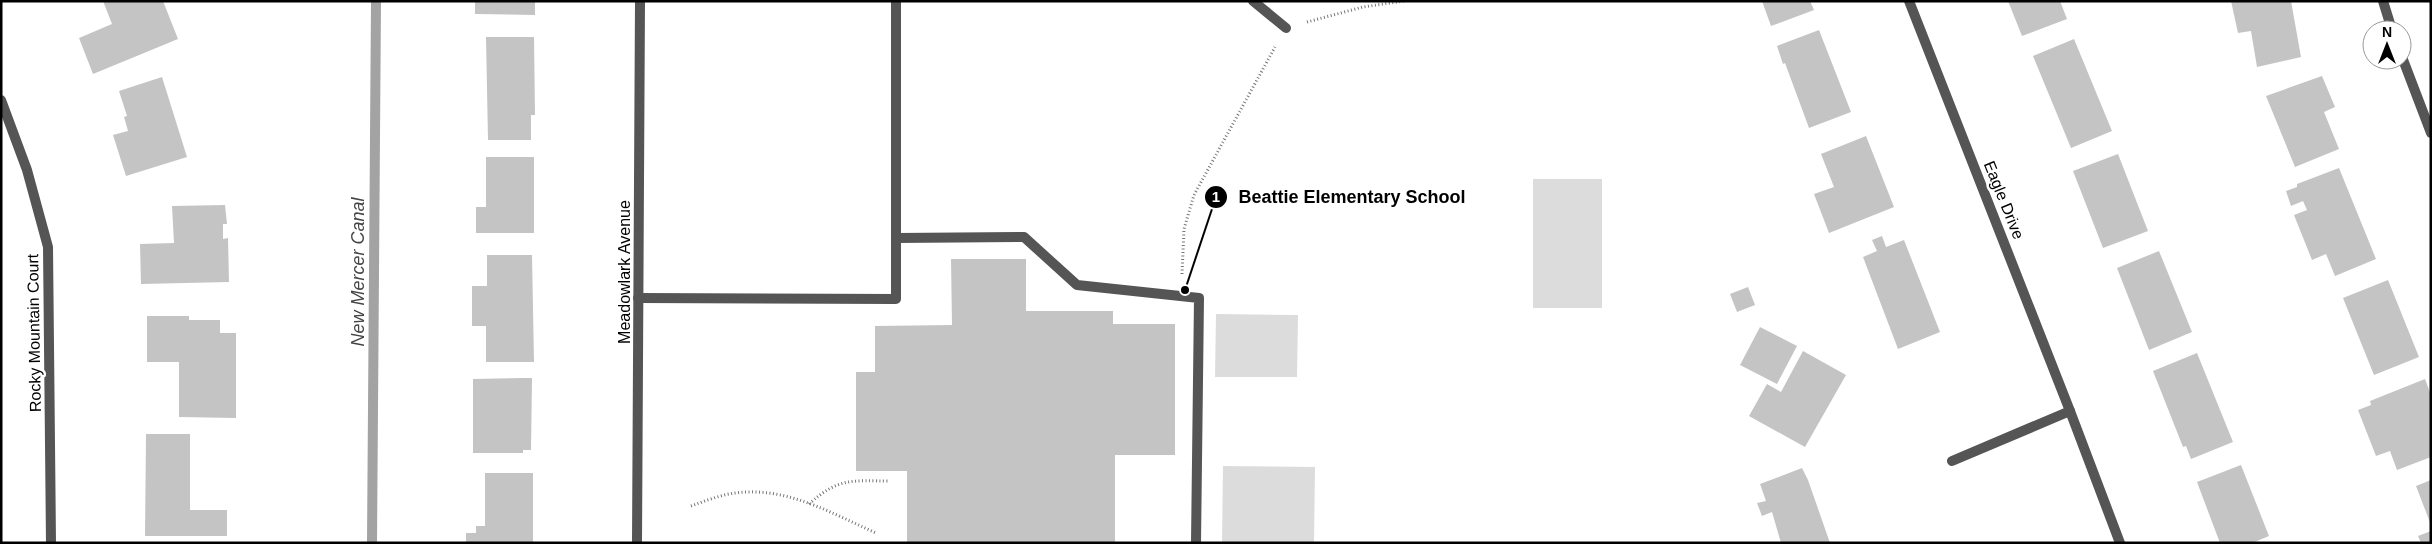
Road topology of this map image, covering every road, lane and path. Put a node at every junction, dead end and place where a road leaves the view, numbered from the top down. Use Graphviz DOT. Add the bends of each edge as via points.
graph roads {
  1 [pos="640,1"];
  2 [pos="896,1"];
  3 [pos="1253,1"];
  4 [pos="1404,1"];
  5 [pos="1909,1"];
  6 [pos="2384,1"];
  7 [pos="2389,20"];
  8 [pos="1286,28"];
  9 [pos="2407,70"];
  10 [pos="1,100"];
  11 [pos="2431,133"];
  12 [pos="896,238"];
  13 [pos="1181,296"];
  14 [pos="638,298"];
  15 [pos="2070,411"];
  16 [pos="1952,461"];
  17 [pos="890,481"];
  18 [pos="809,504"];
  19 [pos="691,506"];
  20 [pos="876,533"];
  21 [pos="51,543"];
  22 [pos="637,543"];
  23 [pos="1196,543"];
  24 [pos="2120,543"];
  1 -- 14 [label="street, Meadowlark Avenue"];
  2 -- 12 [label="street"];
  3 -- 8 [label="street"];
  4 -- 8 [label="path"];
  5 -- 15 [label="street, Eagle Drive"];
  6 -- 7 [label="street"];
  8 -- 13 [label="path" via="1194,195 1184,229"];
  9 -- 11 [label="street"];
  10 -- 21 [label="street, Rocky Mountain Court" via="28,170 48,247"];
  12 -- 13 [label="street" via="1024,237 1077,285"];
  12 -- 14 [label="street" via="896,299"];
  13 -- 23 [label="street" via="1199,298"];
  14 -- 22 [label="street, Meadowlark Avenue"];
  15 -- 16 [label="street"];
  15 -- 24 [label="street, Eagle Drive"];
  17 -- 18 [label="path" via="846,481 825,489"];
  18 -- 19 [label="path" via="790,496 762,492 734,493"];
  18 -- 20 [label="path"];
}
